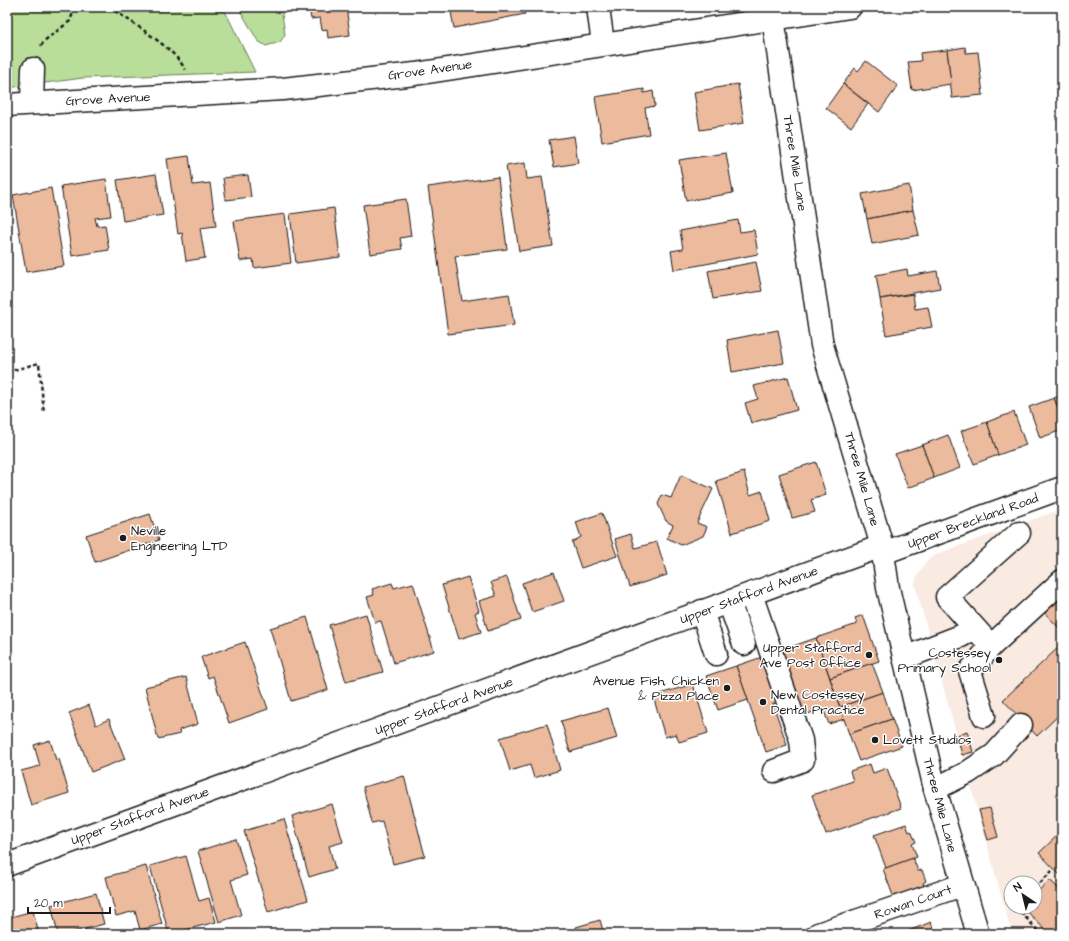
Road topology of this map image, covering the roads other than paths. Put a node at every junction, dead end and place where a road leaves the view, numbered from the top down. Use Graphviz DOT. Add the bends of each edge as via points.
graph roads {
  1 [pos="598,7"];
  2 [pos="850,7"];
  3 [pos="773,18"];
  4 [pos="603,44"];
  5 [pos="33,68"];
  6 [pos="32,103"];
  7 [pos="7,105"];
  8 [pos="1062,488"];
  9 [pos="1019,533"];
  10 [pos="882,550"];
  11 [pos="1062,581"];
  12 [pos="750,594"];
  13 [pos="729,602"];
  14 [pos="702,611"];
  15 [pos="974,628"];
  16 [pos="744,644"];
  17 [pos="992,646"];
  18 [pos="716,654"];
  19 [pos="904,658"];
  20 [pos="984,716"];
  21 [pos="1021,725"];
  22 [pos="774,771"];
  23 [pos="935,789"];
  24 [pos="7,865"];
  25 [pos="962,885"];
  26 [pos="818,934"];
  27 [pos="978,934"];
  1 -- 4 [label="street"];
  2 -- 3 [label="street, Grove Avenue"];
  3 -- 4 [label="street, Grove Avenue"];
  3 -- 10 [label="street, Three Mile Lane" via="822,344"];
  4 -- 6 [label="street, Grove Avenue" via="415,74 283,89"];
  5 -- 6 [label="street"];
  6 -- 7 [label="street, Grove Avenue"];
  8 -- 10 [label="street, Upper Breckland Road"];
  9 -- 15 [label="street" via="947,597"];
  10 -- 12 [label="street, Upper Stafford Avenue"];
  10 -- 19 [label="street, Three Mile Lane"];
  11 -- 17 [label="street"];
  12 -- 13 [label="street, Upper Stafford Avenue"];
  12 -- 22 [label="street" via="801,740 803,760"];
  13 -- 14 [label="street, Upper Stafford Avenue"];
  13 -- 16 [label="street"];
  14 -- 18 [label="street"];
  14 -- 24 [label="street, Upper Stafford Avenue"];
  15 -- 17 [label="street"];
  15 -- 19 [label="street" via="961,636"];
  17 -- 20 [label="street" via="970,671"];
  19 -- 23 [label="street, Three Mile Lane"];
  21 -- 23 [label="street" via="994,755"];
  23 -- 25 [label="street, Three Mile Lane"];
  25 -- 26 [label="street, Rowan Court"];
  25 -- 27 [label="street, Three Mile Lane"];
}
